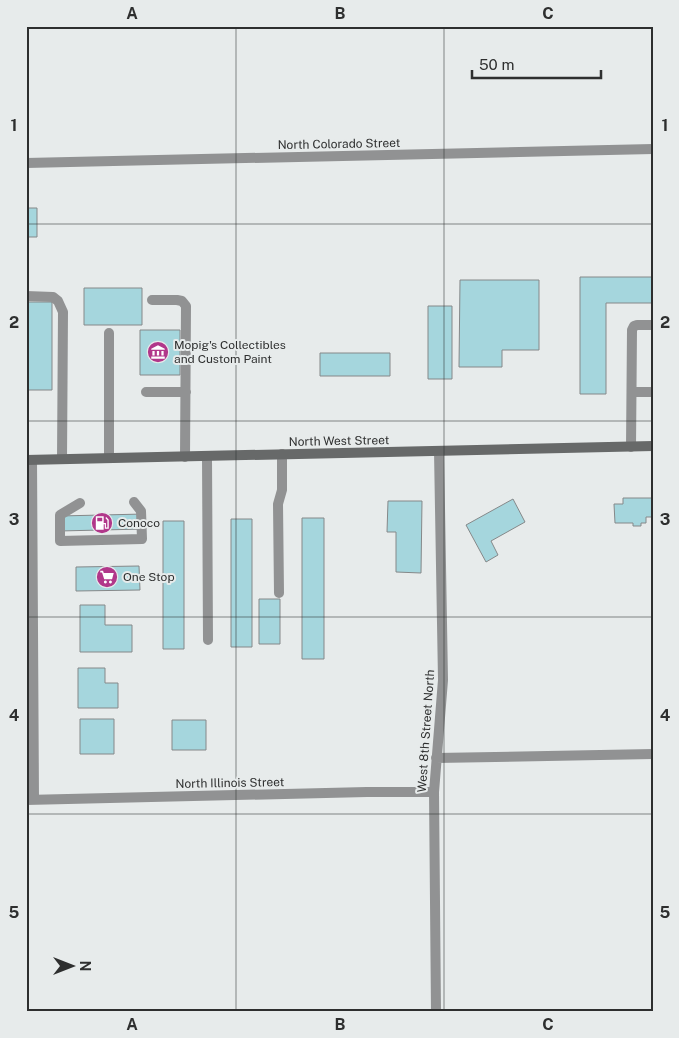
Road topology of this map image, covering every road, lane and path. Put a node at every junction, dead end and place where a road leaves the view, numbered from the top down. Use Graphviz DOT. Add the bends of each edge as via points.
graph roads {
  1 [pos="653,149"];
  2 [pos="26,163"];
  3 [pos="26,296"];
  4 [pos="152,300"];
  5 [pos="653,325"];
  6 [pos="109,333"];
  7 [pos="146,392"];
  8 [pos="186,392"];
  9 [pos="632,392"];
  10 [pos="653,392"];
  11 [pos="653,446"];
  12 [pos="631,447"];
  13 [pos="439,451"];
  14 [pos="282,454"];
  15 [pos="207,456"];
  16 [pos="185,457"];
  17 [pos="109,458"];
  18 [pos="62,459"];
  19 [pos="29,460"];
  20 [pos="134,502"];
  21 [pos="80,503"];
  22 [pos="279,593"];
  23 [pos="208,640"];
  24 [pos="653,754"];
  25 [pos="436,758"];
  26 [pos="434,792"];
  27 [pos="30,799"];
  28 [pos="436,1012"];
  1 -- 2 [label="street, North Colorado Street"];
  3 -- 18 [label="street" via="53,297 63,312"];
  4 -- 8 [label="street" via="177,300 186,306"];
  5 -- 9 [label="street" via="637,325 632,330"];
  6 -- 17 [label="street"];
  7 -- 8 [label="street"];
  8 -- 16 [label="street"];
  9 -- 10 [label="street"];
  9 -- 12 [label="street"];
  11 -- 12 [label="main road, North West Street"];
  12 -- 13 [label="main road, North West Street"];
  13 -- 14 [label="main road, North West Street"];
  13 -- 25 [label="street, West 8th Street North" via="443,680"];
  14 -- 15 [label="main road, North West Street"];
  14 -- 22 [label="street" via="282,490 278,504"];
  15 -- 16 [label="main road, North West Street"];
  15 -- 23 [label="street"];
  16 -- 17 [label="main road, North West Street"];
  17 -- 18 [label="main road, North West Street"];
  18 -- 19 [label="main road, North West Street"];
  19 -- 27 [label="street"];
  20 -- 21 [label="street" via="141,510 142,539 60,540 60,515"];
  24 -- 25 [label="street"];
  25 -- 26 [label="street, West 8th Street North"];
  26 -- 27 [label="street, North Illinois Street"];
  26 -- 28 [label="street, West 8th Street North"];
}
